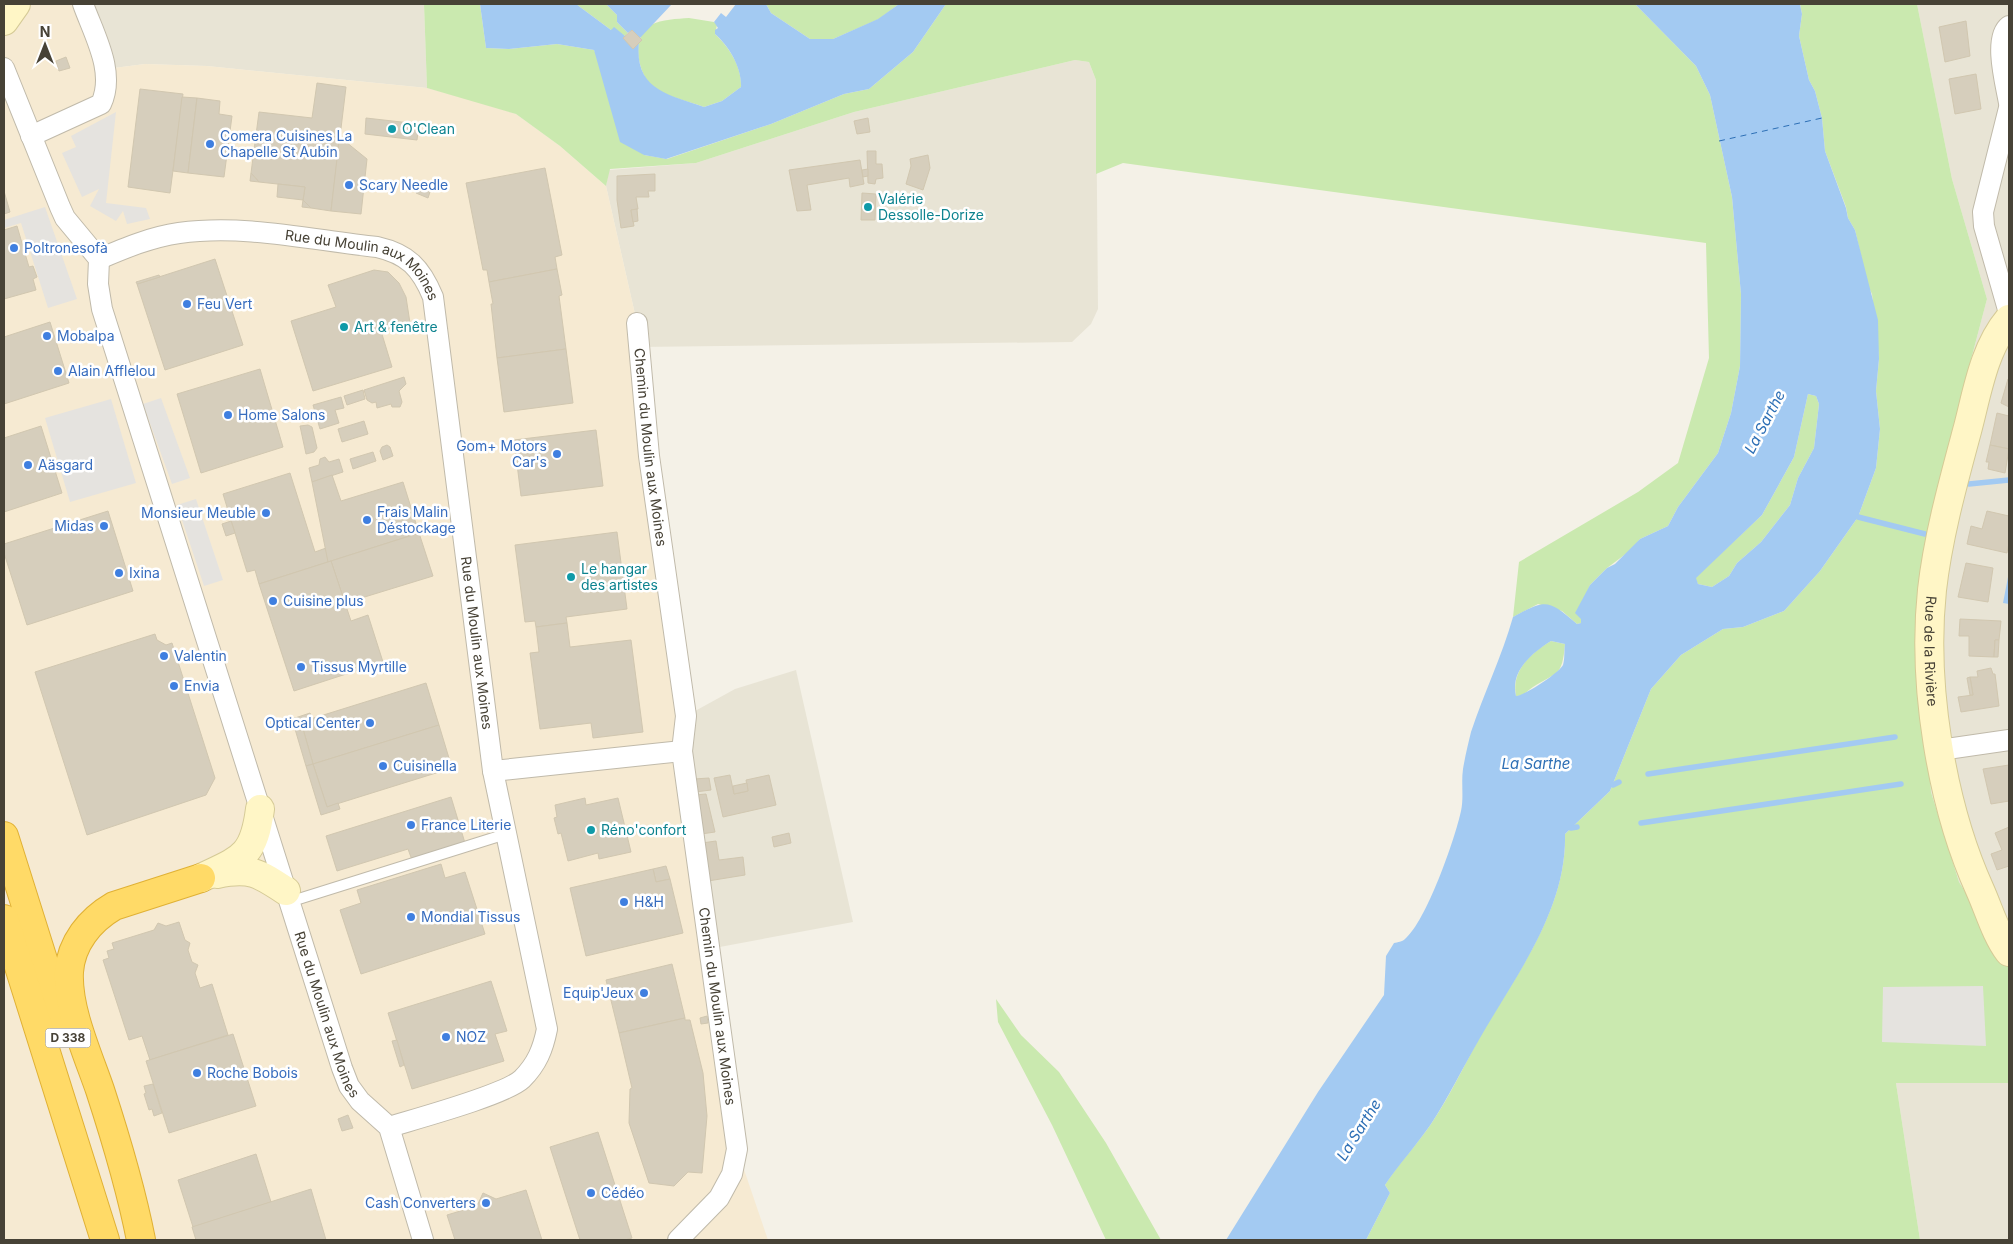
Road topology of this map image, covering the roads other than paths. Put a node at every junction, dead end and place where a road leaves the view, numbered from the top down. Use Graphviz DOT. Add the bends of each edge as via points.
graph roads {
  1 [pos="16,4"];
  2 [pos="83,4"];
  3 [pos="4,21"];
  4 [pos="2009,26"];
  5 [pos="4,68"];
  6 [pos="2009,103"];
  7 [pos="2009,108"];
  8 [pos="31,136"];
  9 [pos="99,259"];
  10 [pos="2009,313"];
  11 [pos="2009,319"];
  12 [pos="637,323"];
  13 [pos="2009,740"];
  14 [pos="1940,750"];
  15 [pos="682,751"];
  16 [pos="493,772"];
  17 [pos="260,809"];
  18 [pos="506,834"];
  19 [pos="4,836"];
  20 [pos="201,878"];
  21 [pos="288,896"];
  22 [pos="4,919"];
  23 [pos="2009,952"];
  24 [pos="4,966"];
  25 [pos="32,1009"];
  26 [pos="389,1126"];
  27 [pos="104,1240"];
  28 [pos="132,1240"];
  29 [pos="141,1240"];
  30 [pos="423,1240"];
  31 [pos="678,1240"];
  1 -- 3 [label="street"];
  2 -- 8 [label="street" via="106,69 106,93 101,104"];
  4 -- 6 [label="street" via="2002,37 2002,54"];
  5 -- 8 [label="street"];
  7 -- 10 [label="street" via="1982,212"];
  8 -- 9 [label="street" via="65,218"];
  9 -- 16 [label="street, Rue du Moulin aux Moines" via="177,233 237,229 395,251 425,278 433,297"];
  9 -- 17 [label="street, Rue du Moulin aux Moines" via="102,309"];
  11 -- 14 [label="street, Rue de la Rivière" via="1986,360 1954,479 1932,589 1929,661"];
  12 -- 15 [label="street, Chemin du Moulin aux Moines" via="649,456 686,716"];
  13 -- 14 [label="street"];
  14 -- 23 [label="street, Rue de la Rivière" via="1967,861"];
  15 -- 16 [label="street"];
  15 -- 31 [label="street, Chemin du Moulin aux Moines" via="737,1149 732,1174 720,1198"];
  16 -- 18 [label="street, Rue du Moulin aux Moines"];
  17 -- 20 [label="street" via="257,834 246,852 236,861"];
  17 -- 21 [label="street, Rue du Moulin aux Moines"];
  18 -- 21 [label="lane"];
  18 -- 26 [label="street, Rue du Moulin aux Moines" via="547,1029 543,1049 536,1064 520,1081 494,1093"];
  19 -- 28 [label="highway, D 338"];
  20 -- 21 [label="street" via="234,870 252,871"];
  20 -- 29 [label="highway" via="103,912 78,941 70,962 70,985 77,1020 134,1204"];
  21 -- 26 [label="street, Rue du Moulin aux Moines" via="349,1086 360,1101"];
  22 -- 25 [label="highway, D 338"];
  24 -- 25 [label="highway"];
  25 -- 27 [label="highway, D 338"];
  26 -- 30 [label="street"];
}
